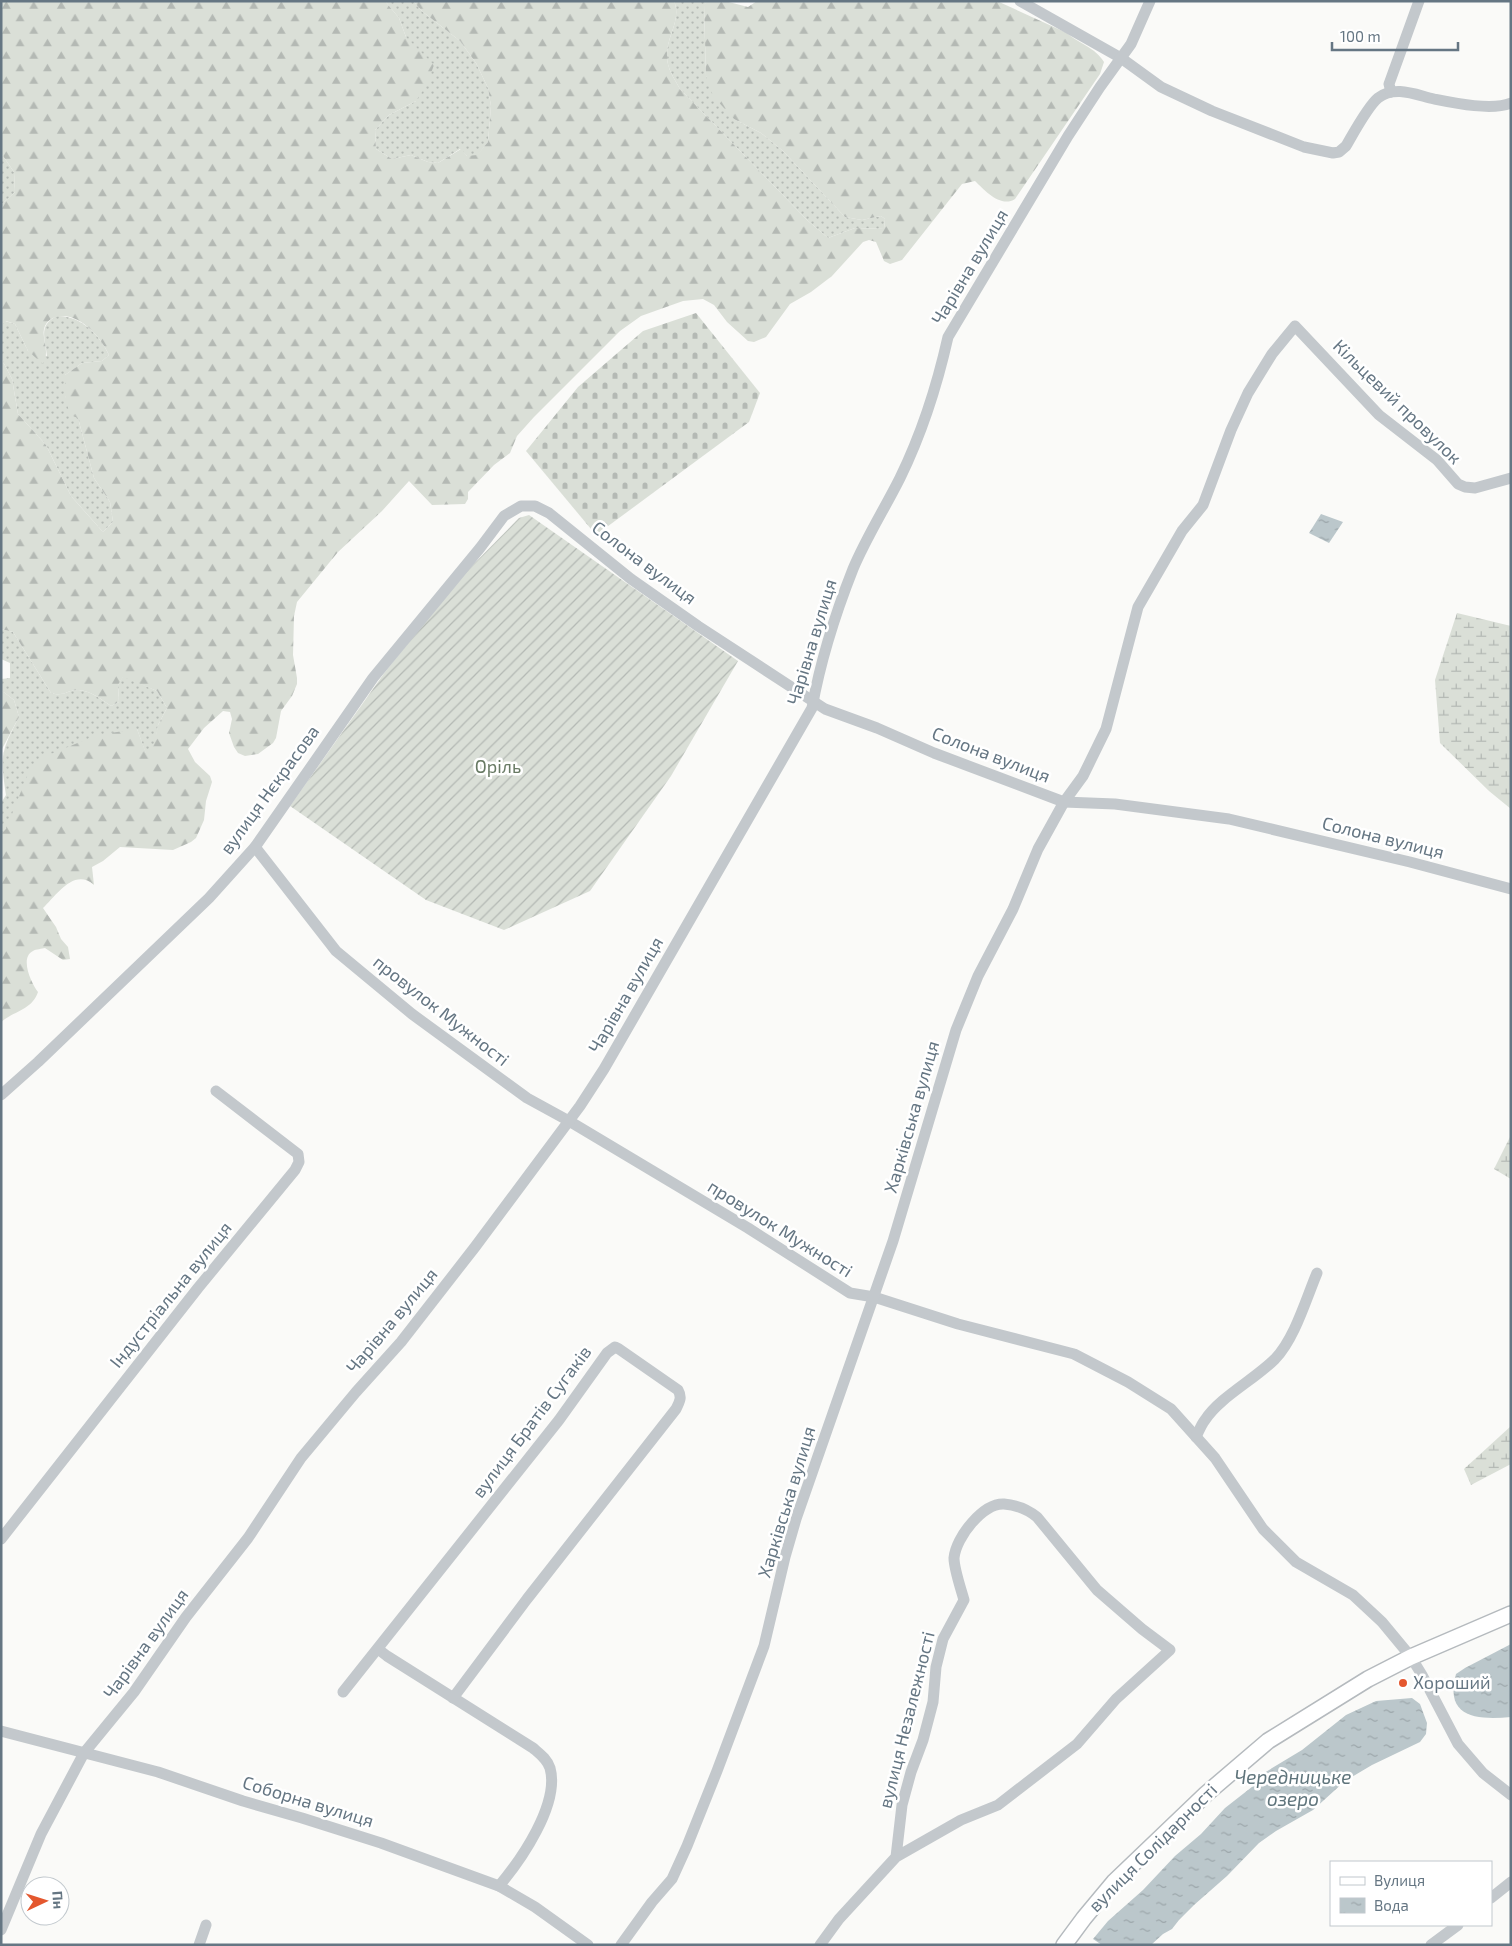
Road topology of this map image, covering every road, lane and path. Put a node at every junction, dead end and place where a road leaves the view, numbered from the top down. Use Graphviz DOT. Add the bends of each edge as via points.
graph roads {
  1 [pos="1020,1"];
  2 [pos="1150,1"];
  3 [pos="1419,1"];
  4 [pos="1121,58"];
  5 [pos="1391,92"];
  6 [pos="1511,103"];
  7 [pos="1295,326"];
  8 [pos="1511,478"];
  9 [pos="521,506"];
  10 [pos="813,701"];
  11 [pos="1064,802"];
  12 [pos="255,847"];
  13 [pos="1511,889"];
  14 [pos="216,1091"];
  15 [pos="1,1095"];
  16 [pos="569,1121"];
  17 [pos="1317,1272"];
  18 [pos="874,1296"];
  19 [pos="1196,1437"];
  20 [pos="1,1538"];
  21 [pos="1511,1614"];
  22 [pos="378,1649"];
  23 [pos="1412,1657"];
  24 [pos="343,1692"];
  25 [pos="453,1698"];
  26 [pos="1,1731"];
  27 [pos="84,1753"];
  28 [pos="1511,1795"];
  29 [pos="896,1857"];
  30 [pos="1511,1882"];
  31 [pos="499,1886"];
  32 [pos="1492,1897"];
  33 [pos="206,1924"];
  34 [pos="1457,1926"];
  35 [pos="1,1930"];
  36 [pos="199,1945"];
  37 [pos="588,1945"];
  38 [pos="621,1945"];
  39 [pos="820,1945"];
  40 [pos="1064,1945"];
  41 [pos="1431,1945"];
  1 -- 4 [label="street"];
  2 -- 4 [label="street, Чарівна вулиця" via="1131,44"];
  3 -- 5 [label="street" via="1389,84"];
  4 -- 5 [label="street" via="1161,87 1212,111 1304,147 1333,153 1346,146 1378,98"];
  4 -- 10 [label="street, Чарівна вулиця" via="1068,136 948,337 926,417 900,477 853,568 816,681"];
  5 -- 6 [label="street" via="1402,91 1480,105 1502,107"];
  7 -- 8 [label="street, Кільцевий провулок" via="1379,415 1437,460 1458,484 1475,488"];
  7 -- 11 [label="street, Харківська вулиця" via="1272,354 1248,393 1203,505 1182,531 1138,607 1106,729 1083,776"];
  9 -- 10 [label="street, Солона вулиця" via="535,506 549,513 631,579"];
  9 -- 12 [label="street, вулиця Нєкрасова" via="504,516 373,678"];
  10 -- 11 [label="street, Солона вулиця" via="825,709 934,753"];
  10 -- 16 [label="street, Чарівна вулиця" via="812,708 604,1069"];
  11 -- 13 [label="street, Солона вулиця" via="1115,804 1228,819"];
  11 -- 18 [label="street, Харківська вулиця" via="1038,849 956,1030 905,1205"];
  12 -- 15 [label="street, вулиця Нєкрасова" via="209,898"];
  12 -- 16 [label="street, провулок Мужності" via="336,951 412,1014 526,1098"];
  14 -- 20 [label="street, Індустріальна вулиця" via="298,1154 296,1170 198,1288"];
  16 -- 18 [label="street, провулок Мужності" via="850,1293"];
  16 -- 27 [label="street, Чарівна вулиця" via="401,1342 301,1458 248,1538 186,1617 134,1692"];
  17 -- 19 [label="street" via="1290,1336 1276,1357 1219,1405"];
  18 -- 19 [label="street, провулок Мужності" via="958,1324 1074,1354 1171,1409"];
  18 -- 38 [label="street, Харківська вулиця" via="796,1519 764,1646 717,1771 672,1879"];
  19 -- 23 [label="street, провулок Мужності" via="1215,1458 1263,1529 1296,1562 1353,1595"];
  21 -- 23 [label="main road, вулиця Солідарності"];
  22 -- 24 [label="street"];
  22 -- 25 [label="street"];
  22 -- 25 [label="street, вулиця Братів Сугаків" via="559,1420 607,1353 615,1347 619,1349 674,1387 680,1394 680,1402"];
  23 -- 28 [label="street, провулок Мужності" via="1458,1744 1483,1773"];
  23 -- 40 [label="main road, вулиця Солідарності" via="1318,1708 1268,1740 1237,1765 1114,1882"];
  25 -- 31 [label="street" via="533,1748 550,1767 550,1794 542,1817 522,1856"];
  26 -- 27 [label="street, Соборна вулиця"];
  27 -- 31 [label="street, Соборна вулиця" via="158,1772 381,1843"];
  27 -- 35 [label="street, Чарівна вулиця" via="41,1834"];
  29 -- 29 [label="street, вулиця Незалежності" via="961,1820 998,1805 1077,1744 1116,1699 1170,1650 1097,1590 1036,1517 1024,1508 1003,1504 986,1510 960,1538 954,1558 964,1600 943,1639 936,1667 933,1702 902,1805"];
  29 -- 39 [label="street, вулиця Незалежності" via="839,1919"];
  30 -- 32 [label="street"];
  31 -- 37 [label="street, Соборна вулиця"];
  33 -- 36 [label="street"];
  34 -- 41 [label="street"];
}
